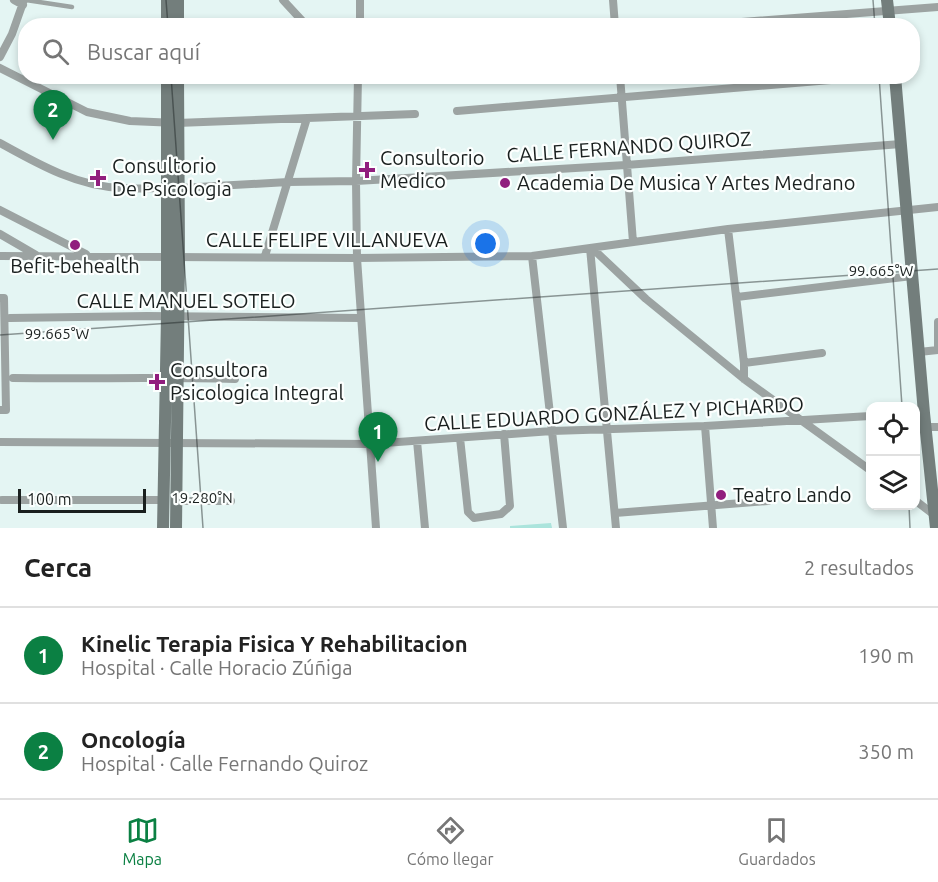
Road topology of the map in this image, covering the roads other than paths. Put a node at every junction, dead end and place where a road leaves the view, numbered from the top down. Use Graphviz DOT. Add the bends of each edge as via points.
graph roads {
  1 [pos="14,0"];
  2 [pos="167,0"];
  3 [pos="178,0"];
  4 [pos="284,0"];
  5 [pos="360,0"];
  6 [pos="614,0"];
  7 [pos="25,2"];
  8 [pos="888,5"];
  9 [pos="72,7"];
  10 [pos="938,7"];
  11 [pos="18,18"];
  12 [pos="167,18"];
  13 [pos="178,18"];
  14 [pos="300,18"];
  15 [pos="360,18"];
  16 [pos="615,18"];
  17 [pos="765,18"];
  18 [pos="18,19"];
  19 [pos="0,57"];
  20 [pos="0,68"];
  21 [pos="18,77"];
  22 [pos="32,84"];
  23 [pos="168,84"];
  24 [pos="177,84"];
  25 [pos="358,84"];
  26 [pos="620,84"];
  27 [pos="776,84"];
  28 [pos="896,84"];
  29 [pos="621,96"];
  30 [pos="457,111"];
  31 [pos="415,114"];
  32 [pos="357,115"];
  33 [pos="307,118"];
  34 [pos="172,123"];
  35 [pos="0,143"];
  36 [pos="901,144"];
  37 [pos="626,165"];
  38 [pos="356,181"];
  39 [pos="288,182"];
  40 [pos="173,188"];
  41 [pos="938,207"];
  42 [pos="0,210"];
  43 [pos="908,210"];
  44 [pos="728,229"];
  45 [pos="0,234"];
  46 [pos="633,243"];
  47 [pos="591,248"];
  48 [pos="532,255"];
  49 [pos="0,256"];
  50 [pos="38,256"];
  51 [pos="90,256"];
  52 [pos="173,256"];
  53 [pos="265,256"];
  54 [pos="357,258"];
  55 [pos="912,276"];
  56 [pos="737,297"];
  57 [pos="0,298"];
  58 [pos="173,316"];
  59 [pos="10,318"];
  60 [pos="361,318"];
  61 [pos="938,322"];
  62 [pos="938,348"];
  63 [pos="919,352"];
  64 [pos="822,353"];
  65 [pos="744,363"];
  66 [pos="13,378"];
  67 [pos="179,378"];
  68 [pos="165,379"];
  69 [pos="744,379"];
  70 [pos="235,380"];
  71 [pos="920,402"];
  72 [pos="0,410"];
  73 [pos="920,413"];
  74 [pos="866,416"];
  75 [pos="802,421"];
  76 [pos="705,426"];
  77 [pos="932,427"];
  78 [pos="607,428"];
  79 [pos="552,431"];
  80 [pos="504,434"];
  81 [pos="460,438"];
  82 [pos="417,441"];
  83 [pos="0,442"];
  84 [pos="172,443"];
  85 [pos="370,444"];
  86 [pos="866,467"];
  87 [pos="933,467"];
  88 [pos="2,500"];
  89 [pos="163,500"];
  90 [pos="177,501"];
  91 [pos="231,501"];
  92 [pos="768,501"];
  93 [pos="711,506"];
  94 [pos="920,506"];
  95 [pos="615,513"];
  96 [pos="936,520"];
  97 [pos="163,528"];
  98 [pos="176,528"];
  99 [pos="376,528"];
  100 [pos="424,528"];
  101 [pos="563,528"];
  102 [pos="616,528"];
  103 [pos="712,528"];
  1 -- 7 [label="street"];
  2 -- 12 [label="main road"];
  3 -- 13 [label="main road"];
  4 -- 14 [label="street"];
  5 -- 15 [label="street"];
  6 -- 16 [label="street"];
  7 -- 9 [label="lane"];
  7 -- 11 [label="street"];
  8 -- 10 [label="street"];
  8 -- 17 [label="street"];
  18 -- 19 [label="street"];
  20 -- 21 [label="street"];
  22 -- 34 [label="street" via="87,112 130,121"];
  23 -- 34 [label="main road"];
  24 -- 34 [label="main road"];
  25 -- 32 [label="street"];
  26 -- 29 [label="street"];
  27 -- 29 [label="street"];
  28 -- 36 [label="main road"];
  29 -- 30 [label="street"];
  29 -- 37 [label="street"];
  31 -- 32 [label="street"];
  32 -- 33 [label="street"];
  32 -- 38 [label="street"];
  33 -- 34 [label="street"];
  33 -- 39 [label="street"];
  34 -- 40 [label="main road"];
  35 -- 40 [label="street, CALLE FERNANDO QUIROZ" via="50,170 100,186"];
  36 -- 37 [label="street, CALLE FERNANDO QUIROZ"];
  36 -- 43 [label="main road"];
  37 -- 38 [label="street, CALLE FERNANDO QUIROZ"];
  37 -- 46 [label="street"];
  38 -- 39 [label="street, CALLE FERNANDO QUIROZ"];
  38 -- 54 [label="street"];
  39 -- 40 [label="street, CALLE FERNANDO QUIROZ"];
  39 -- 53 [label="street"];
  40 -- 52 [label="main road"];
  41 -- 43 [label="street, CALLE FELIPE VILLANUEVA"];
  42 -- 51 [label="street"];
  43 -- 44 [label="street, CALLE FELIPE VILLANUEVA"];
  43 -- 55 [label="main road"];
  44 -- 46 [label="street, CALLE FELIPE VILLANUEVA"];
  44 -- 56 [label="street"];
  45 -- 50 [label="street"];
  46 -- 47 [label="street, CALLE FELIPE VILLANUEVA"];
  47 -- 48 [label="street, CALLE FELIPE VILLANUEVA"];
  47 -- 69 [label="street"];
  47 -- 78 [label="street"];
  48 -- 54 [label="street, CALLE FELIPE VILLANUEVA"];
  48 -- 79 [label="street"];
  49 -- 50 [label="street, CALLE FELIPE VILLANUEVA"];
  50 -- 51 [label="street, CALLE FELIPE VILLANUEVA"];
  51 -- 52 [label="street, CALLE FELIPE VILLANUEVA"];
  52 -- 53 [label="street, CALLE FELIPE VILLANUEVA"];
  52 -- 58 [label="main road"];
  53 -- 54 [label="street, CALLE FELIPE VILLANUEVA"];
  54 -- 60 [label="street"];
  55 -- 56 [label="street"];
  55 -- 63 [label="main road"];
  56 -- 65 [label="street"];
  57 -- 72 [label="street" via="4,298 6,410"];
  58 -- 59 [label="street, CALLE MANUEL SOTELO"];
  58 -- 60 [label="street, CALLE MANUEL SOTELO"];
  58 -- 67 [label="main road"];
  58 -- 68 [label="main road"];
  60 -- 85 [label="street"];
  61 -- 62 [label="street"];
  62 -- 63 [label="street"];
  63 -- 71 [label="main road"];
  64 -- 65 [label="street"];
  65 -- 69 [label="street"];
  66 -- 68 [label="street"];
  67 -- 68 [label="street"];
  67 -- 70 [label="street"];
  67 -- 84 [label="main road"];
  68 -- 84 [label="main road"];
  69 -- 75 [label="street"];
  73 -- 77 [label="main road"];
  74 -- 75 [label="street, CALLE EDUARDO GONZÁLEZ Y PICHARDO"];
  75 -- 76 [label="street, CALLE EDUARDO GONZÁLEZ Y PICHARDO"];
  75 -- 86 [label="street"];
  76 -- 78 [label="street, CALLE EDUARDO GONZÁLEZ Y PICHARDO"];
  76 -- 93 [label="street"];
  77 -- 87 [label="main road"];
  78 -- 79 [label="street, CALLE EDUARDO GONZÁLEZ Y PICHARDO"];
  78 -- 95 [label="street"];
  79 -- 80 [label="street, CALLE EDUARDO GONZÁLEZ Y PICHARDO"];
  79 -- 101 [label="street"];
  80 -- 81 [label="street, CALLE EDUARDO GONZÁLEZ Y PICHARDO"];
  80 -- 81 [label="street" via="510,506 501,514 474,519 468,513"];
  81 -- 82 [label="street, CALLE EDUARDO GONZÁLEZ Y PICHARDO"];
  82 -- 85 [label="street, CALLE EDUARDO GONZÁLEZ Y PICHARDO"];
  82 -- 100 [label="street"];
  83 -- 84 [label="street, CALLE EDUARDO GONZÁLEZ Y PICHARDO"];
  84 -- 85 [label="street, CALLE EDUARDO GONZÁLEZ Y PICHARDO"];
  84 -- 89 [label="main road"];
  84 -- 90 [label="main road"];
  85 -- 99 [label="street"];
  87 -- 96 [label="main road"];
  88 -- 89 [label="street"];
  89 -- 97 [label="main road"];
  90 -- 91 [label="street"];
  90 -- 98 [label="main road"];
  92 -- 93 [label="street"];
  93 -- 95 [label="street"];
  93 -- 103 [label="street"];
  94 -- 96 [label="street"];
  95 -- 102 [label="street"];
}
